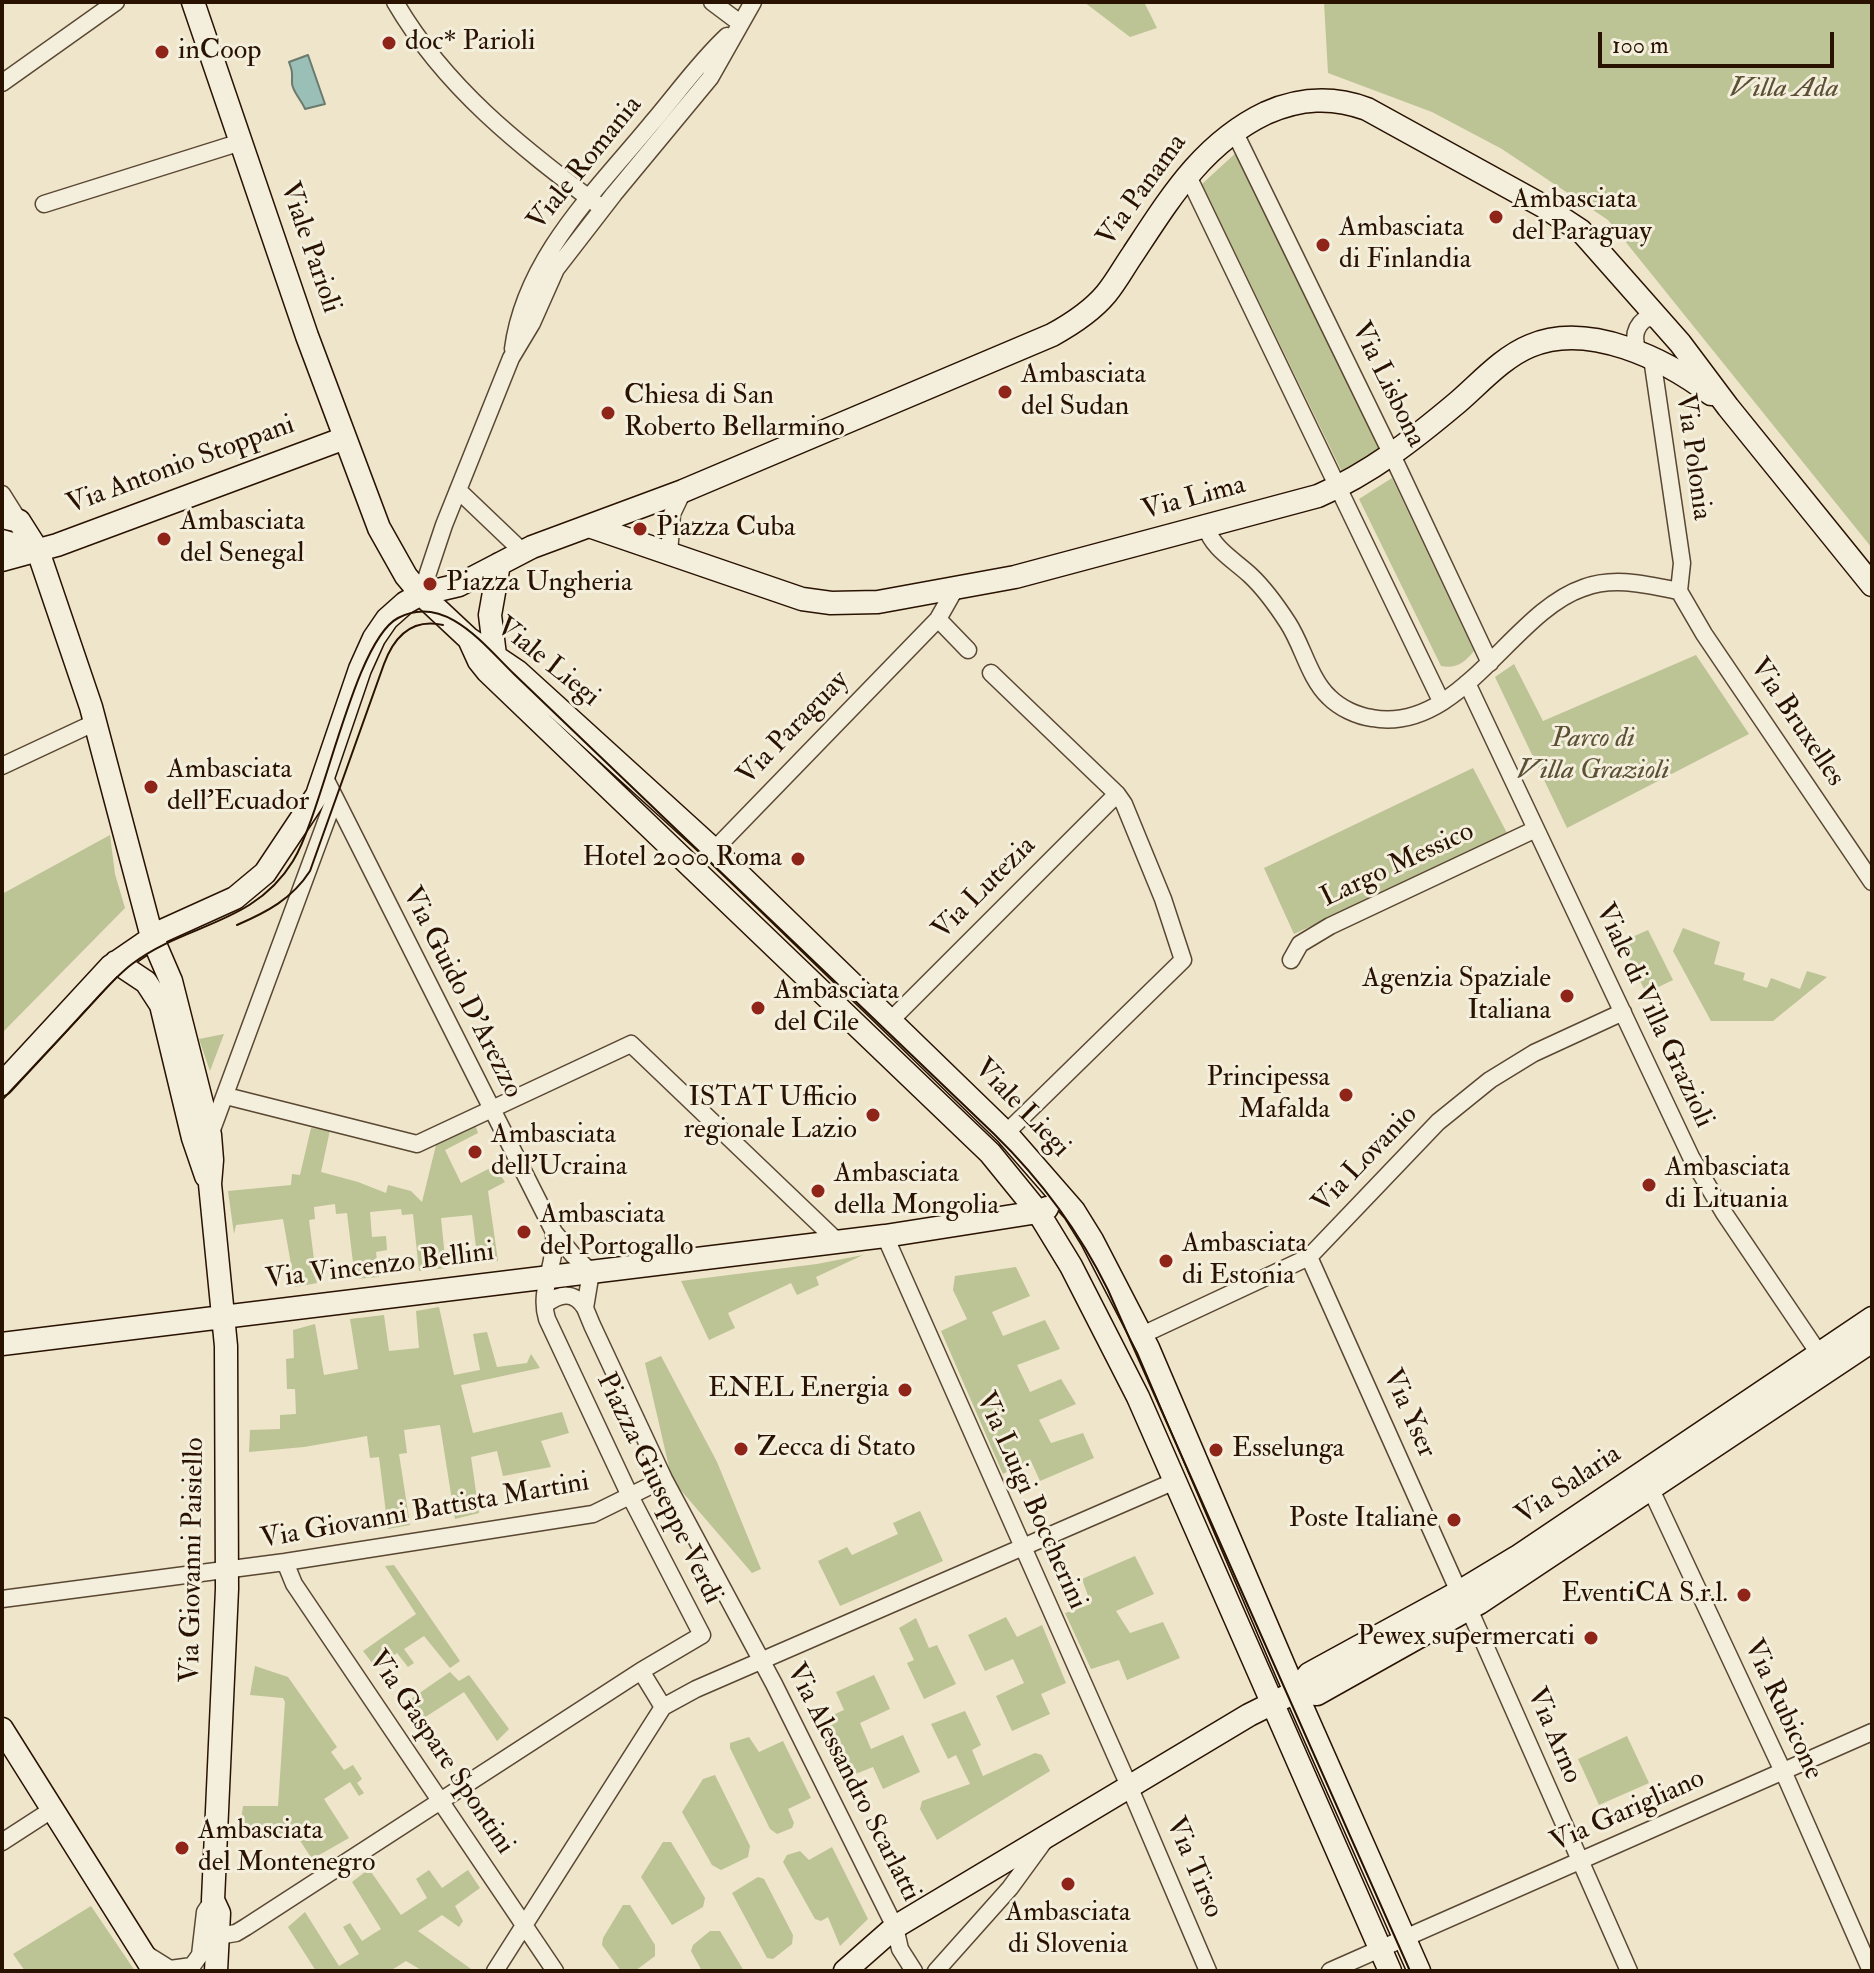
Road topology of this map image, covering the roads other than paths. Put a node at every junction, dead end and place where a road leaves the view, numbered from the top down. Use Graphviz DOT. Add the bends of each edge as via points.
graph roads {
  1 [pos="116,2"];
  2 [pos="193,2"];
  3 [pos="395,2"];
  4 [pos="712,2"];
  5 [pos="753,2"];
  6 [pos="740,23"];
  7 [pos="2,83"];
  8 [pos="1234,131"];
  9 [pos="241,142"];
  10 [pos="1187,174"];
  11 [pos="44,204"];
  12 [pos="596,204"];
  13 [pos="1656,323"];
  14 [pos="1646,356"];
  15 [pos="1728,407"];
  16 [pos="345,438"];
  17 [pos="1392,455"];
  18 [pos="1338,487"];
  19 [pos="458,490"];
  20 [pos="683,491"];
  21 [pos="2,494"];
  22 [pos="10,519"];
  23 [pos="589,526"];
  24 [pos="1206,527"];
  25 [pos="2,541"];
  26 [pos="38,551"];
  27 [pos="669,554"];
  28 [pos="512,557"];
  29 [pos="2,560"];
  30 [pos="1872,585"];
  31 [pos="955,589"];
  32 [pos="1679,591"];
  33 [pos="421,594"];
  34 [pos="938,619"];
  35 [pos="468,638"];
  36 [pos="968,650"];
  37 [pos="495,655"];
  38 [pos="1490,663"];
  39 [pos="991,673"];
  40 [pos="1467,683"];
  41 [pos="1441,701"];
  42 [pos="96,722"];
  43 [pos="2,766"];
  44 [pos="324,776"];
  45 [pos="1117,794"];
  46 [pos="334,800"];
  47 [pos="1536,829"];
  48 [pos="714,850"];
  49 [pos="1872,882"];
  50 [pos="152,937"];
  51 [pos="1291,960"];
  52 [pos="116,962"];
  53 [pos="1623,1012"];
  54 [pos="890,1021"];
  55 [pos="2,1084"];
  56 [pos="226,1096"];
  57 [pos="490,1109"];
  58 [pos="1006,1133"];
  59 [pos="210,1135"];
  60 [pos="210,1184"];
  61 [pos="1063,1197"];
  62 [pos="1038,1212"];
  63 [pos="554,1232"];
  64 [pos="885,1236"];
  65 [pos="837,1241"];
  66 [pos="1309,1257"];
  67 [pos="591,1272"];
  68 [pos="546,1277"];
  69 [pos="545,1305"];
  70 [pos="585,1308"];
  71 [pos="224,1317"];
  72 [pos="1872,1318"];
  73 [pos="1142,1335"];
  74 [pos="1872,1341"];
  75 [pos="2,1344"];
  76 [pos="1820,1355"];
  77 [pos="664,1479"];
  78 [pos="1175,1481"];
  79 [pos="1646,1481"];
  80 [pos="630,1496"];
  81 [pos="1023,1547"];
  82 [pos="285,1562"];
  83 [pos="227,1571"];
  84 [pos="2,1599"];
  85 [pos="1464,1600"];
  86 [pos="762,1662"];
  87 [pos="641,1671"];
  88 [pos="1295,1692"];
  89 [pos="1271,1703"];
  90 [pos="663,1707"];
  91 [pos="2,1729"];
  92 [pos="1872,1732"];
  93 [pos="1783,1772"];
  94 [pos="1129,1786"];
  95 [pos="439,1802"];
  96 [pos="53,1809"];
  97 [pos="1048,1836"];
  98 [pos="2,1842"];
  99 [pos="1579,1862"];
  100 [pos="213,1900"];
  101 [pos="524,1924"];
  102 [pos="895,1927"];
  103 [pos="218,1936"];
  104 [pos="1404,1939"];
  105 [pos="1380,1949"];
  106 [pos="142,1950"];
  107 [pos="154,1971"];
  108 [pos="216,1971"];
  109 [pos="495,1971"];
  110 [pos="555,1971"];
  111 [pos="845,1971"];
  112 [pos="914,1971"];
  113 [pos="936,1971"];
  114 [pos="1208,1971"];
  115 [pos="1330,1971"];
  116 [pos="1390,1971"];
  117 [pos="1419,1971"];
  118 [pos="1629,1971"];
  119 [pos="1871,1971"];
  1 -- 7 [label="street"];
  2 -- 9 [label="street, Viale Parioli"];
  3 -- 12 [label="street" via="437,64 474,105"];
  4 -- 6 [label="street"];
  5 -- 6 [label="street, Viale Romania"];
  6 -- 12 [label="street, Viale Romania" via="710,78"];
  8 -- 10 [label="street, Via Panama"];
  8 -- 13 [label="street, Via Panama" via="1305,101 1335,99 1367,109 1564,218 1590,239"];
  8 -- 17 [label="street, Via Lisbona"];
  9 -- 11 [label="street"];
  9 -- 16 [label="street, Viale Parioli"];
  10 -- 18 [label="street"];
  10 -- 20 [label="street, Via Panama" via="1106,294 1063,329"];
  12 -- 19 [label="street, Viale Romania" via="511,358"];
  13 -- 14 [label="street, Via Polonia" via="1634,340"];
  13 -- 14 [label="street" via="1666,346"];
  13 -- 15 [label="street, Via Panama"];
  14 -- 15 [label="street, Via Lima" via="1694,381"];
  14 -- 17 [label="street, Via Lima" via="1584,340 1547,340 1527,347"];
  14 -- 32 [label="street, Via Polonia" via="1682,563"];
  15 -- 30 [label="street"];
  16 -- 26 [label="street, Via Antonio Stoppani"];
  16 -- 33 [label="street, Viale Parioli" via="396,560"];
  17 -- 18 [label="street, Via Lima"];
  17 -- 38 [label="street, Via Lisbona"];
  18 -- 24 [label="street, Via Lima"];
  18 -- 41 [label="street"];
  19 -- 28 [label="street"];
  19 -- 33 [label="street"];
  20 -- 23 [label="street"];
  20 -- 27 [label="street" via="672,514"];
  21 -- 22 [label="street"];
  22 -- 26 [label="street, Via Giovanni Paisiello"];
  23 -- 27 [label="street"];
  23 -- 28 [label="street"];
  24 -- 31 [label="street, Via Lima"];
  24 -- 41 [label="street" via="1215,545 1273,600 1320,686 1336,703 1367,717 1393,720"];
  25 -- 26 [label="street"];
  26 -- 29 [label="street, Via Antonio Stoppani"];
  26 -- 42 [label="street, Via Giovanni Paisiello"];
  27 -- 31 [label="street, Via Lima" via="802,599 831,603 897,601"];
  28 -- 33 [label="street" via="459,585"];
  28 -- 37 [label="street" via="490,615"];
  31 -- 34 [label="street, Via Paraguay"];
  32 -- 38 [label="street" via="1602,583 1568,595"];
  32 -- 49 [label="street, Via Bruxelles"];
  33 -- 35 [label="street"];
  33 -- 44 [label="street" via="392,614 374,638"];
  34 -- 36 [label="street"];
  34 -- 48 [label="street, Via Paraguay"];
  35 -- 37 [label="street, Viale Liegi"];
  35 -- 62 [label="street, Viale Liegi" via="487,671 990,1153"];
  37 -- 48 [label="street, Viale Liegi"];
  38 -- 40 [label="street"];
  39 -- 45 [label="street"];
  40 -- 41 [label="street"];
  40 -- 47 [label="street, Viale di Villa Grazioli"];
  42 -- 43 [label="street"];
  42 -- 50 [label="street, Via Giovanni Paisiello"];
  44 -- 46 [label="street, Via Guido D'Arezzo"];
  44 -- 50 [label="street" via="279,855 255,883 217,908"];
  45 -- 54 [label="street, Via Lutezia"];
  45 -- 58 [label="street" via="1138,834 1183,960"];
  46 -- 56 [label="street"];
  46 -- 57 [label="street, Via Guido D'Arezzo"];
  47 -- 51 [label="street, Largo Messico" via="1330,926 1300,944"];
  47 -- 53 [label="street, Viale di Villa Grazioli"];
  48 -- 54 [label="street, Viale Liegi"];
  50 -- 52 [label="street"];
  50 -- 59 [label="street, Via Giovanni Paisiello" via="171,981"];
  52 -- 55 [label="street"];
  52 -- 60 [label="street, Via Giovanni Paisiello" via="146,982 161,1005 197,1154"];
  53 -- 66 [label="street, Via Lovanio" via="1534,1053 1490,1080 1438,1122"];
  53 -- 76 [label="street, Viale di Villa Grazioli" via="1709,1190"];
  54 -- 58 [label="street, Viale Liegi"];
  56 -- 57 [label="street" via="417,1144"];
  56 -- 59 [label="street"];
  57 -- 63 [label="street, Via Guido D'Arezzo"];
  57 -- 65 [label="street" via="631,1044"];
  58 -- 61 [label="street, Viale Liegi"];
  59 -- 60 [label="street, Via Giovanni Paisiello"];
  60 -- 71 [label="street, Via Giovanni Paisiello"];
  61 -- 62 [label="street, Via Vincenzo Bellini"];
  61 -- 73 [label="street, Viale Liegi"];
  62 -- 64 [label="street, Via Vincenzo Bellini"];
  62 -- 78 [label="street, Viale Liegi" via="1100,1322"];
  63 -- 67 [label="street, Via Guido D'Arezzo"];
  63 -- 68 [label="street" via="555,1257"];
  64 -- 65 [label="street, Via Vincenzo Bellini"];
  64 -- 81 [label="street, Via Luigi Boccherini"];
  65 -- 67 [label="street, Via Vincenzo Bellini"];
  66 -- 73 [label="street, Via Lovanio"];
  66 -- 85 [label="street, Via Yser"];
  67 -- 68 [label="street, Via Vincenzo Bellini"];
  67 -- 70 [label="street"];
  68 -- 69 [label="street, Piazza Giuseppe Verdi"];
  68 -- 71 [label="street, Via Vincenzo Bellini"];
  69 -- 70 [label="street" via="568,1294"];
  69 -- 80 [label="street, Piazza Giuseppe Verdi"];
  70 -- 77 [label="street, Piazza Giuseppe Verdi"];
  71 -- 75 [label="street, Via Vincenzo Bellini"];
  71 -- 83 [label="street, Via Giovanni Paisiello"];
  72 -- 76 [label="street, Via Salaria"];
  73 -- 88 [label="street, Viale Liegi"];
  74 -- 79 [label="street, Via Salaria"];
  76 -- 79 [label="street, Via Salaria"];
  77 -- 80 [label="street, Via Giovanni Battista Martini"];
  77 -- 86 [label="street, Piazza Giuseppe Verdi"];
  78 -- 81 [label="street"];
  78 -- 89 [label="street, Viale Liegi"];
  79 -- 85 [label="street, Via Salaria"];
  79 -- 93 [label="street, Via Rubicone"];
  80 -- 82 [label="street, Via Giovanni Battista Martini" via="593,1514"];
  80 -- 87 [label="street, Piazza Giuseppe Verdi" via="702,1635"];
  81 -- 86 [label="street"];
  81 -- 94 [label="street, Via Luigi Boccherini"];
  82 -- 83 [label="street, Via Giovanni Battista Martini"];
  82 -- 95 [label="street, Via Gaspare Spontini" via="294,1584"];
  83 -- 84 [label="street, Via Giovanni Battista Martini"];
  83 -- 100 [label="street, Via Giovanni Paisiello"];
  85 -- 88 [label="street, Via Salaria" via="1317,1694"];
  85 -- 99 [label="street, Via Arno"];
  86 -- 90 [label="street"];
  86 -- 102 [label="street, Via Alessandro Scarlatti"];
  87 -- 90 [label="street"];
  87 -- 95 [label="street"];
  88 -- 89 [label="street, Via Salaria"];
  88 -- 104 [label="street, Viale Liegi"];
  89 -- 94 [label="street, Via Salaria"];
  89 -- 105 [label="street, Viale Liegi"];
  90 -- 101 [label="street"];
  91 -- 96 [label="street"];
  92 -- 93 [label="street, Via Garigliano"];
  93 -- 99 [label="street, Via Garigliano"];
  93 -- 119 [label="street, Via Rubicone"];
  94 -- 97 [label="street, Via Salaria"];
  94 -- 114 [label="street, Via Tirso"];
  95 -- 101 [label="street, Via Gaspare Spontini"];
  95 -- 103 [label="street" via="241,1930"];
  96 -- 98 [label="street"];
  96 -- 106 [label="street"];
  97 -- 102 [label="street, Via Salaria"];
  97 -- 113 [label="street"];
  99 -- 104 [label="street, Via Garigliano"];
  99 -- 118 [label="street, Via Arno"];
  100 -- 103 [label="street, Via Giovanni Paisiello" via="219,1913"];
  100 -- 106 [label="street" via="205,1912 200,1955 192,1966 170,1969"];
  101 -- 109 [label="street"];
  101 -- 110 [label="street, Via Gaspare Spontini"];
  102 -- 111 [label="street, Via Salaria"];
  102 -- 112 [label="street, Via Alessandro Scarlatti" via="900,1949"];
  103 -- 108 [label="street, Via Giovanni Paisiello"];
  104 -- 105 [label="street, Via Garigliano"];
  104 -- 117 [label="street, Viale Liegi"];
  105 -- 115 [label="street, Via Garigliano"];
  105 -- 116 [label="street, Viale Liegi"];
  106 -- 107 [label="street"];
}
